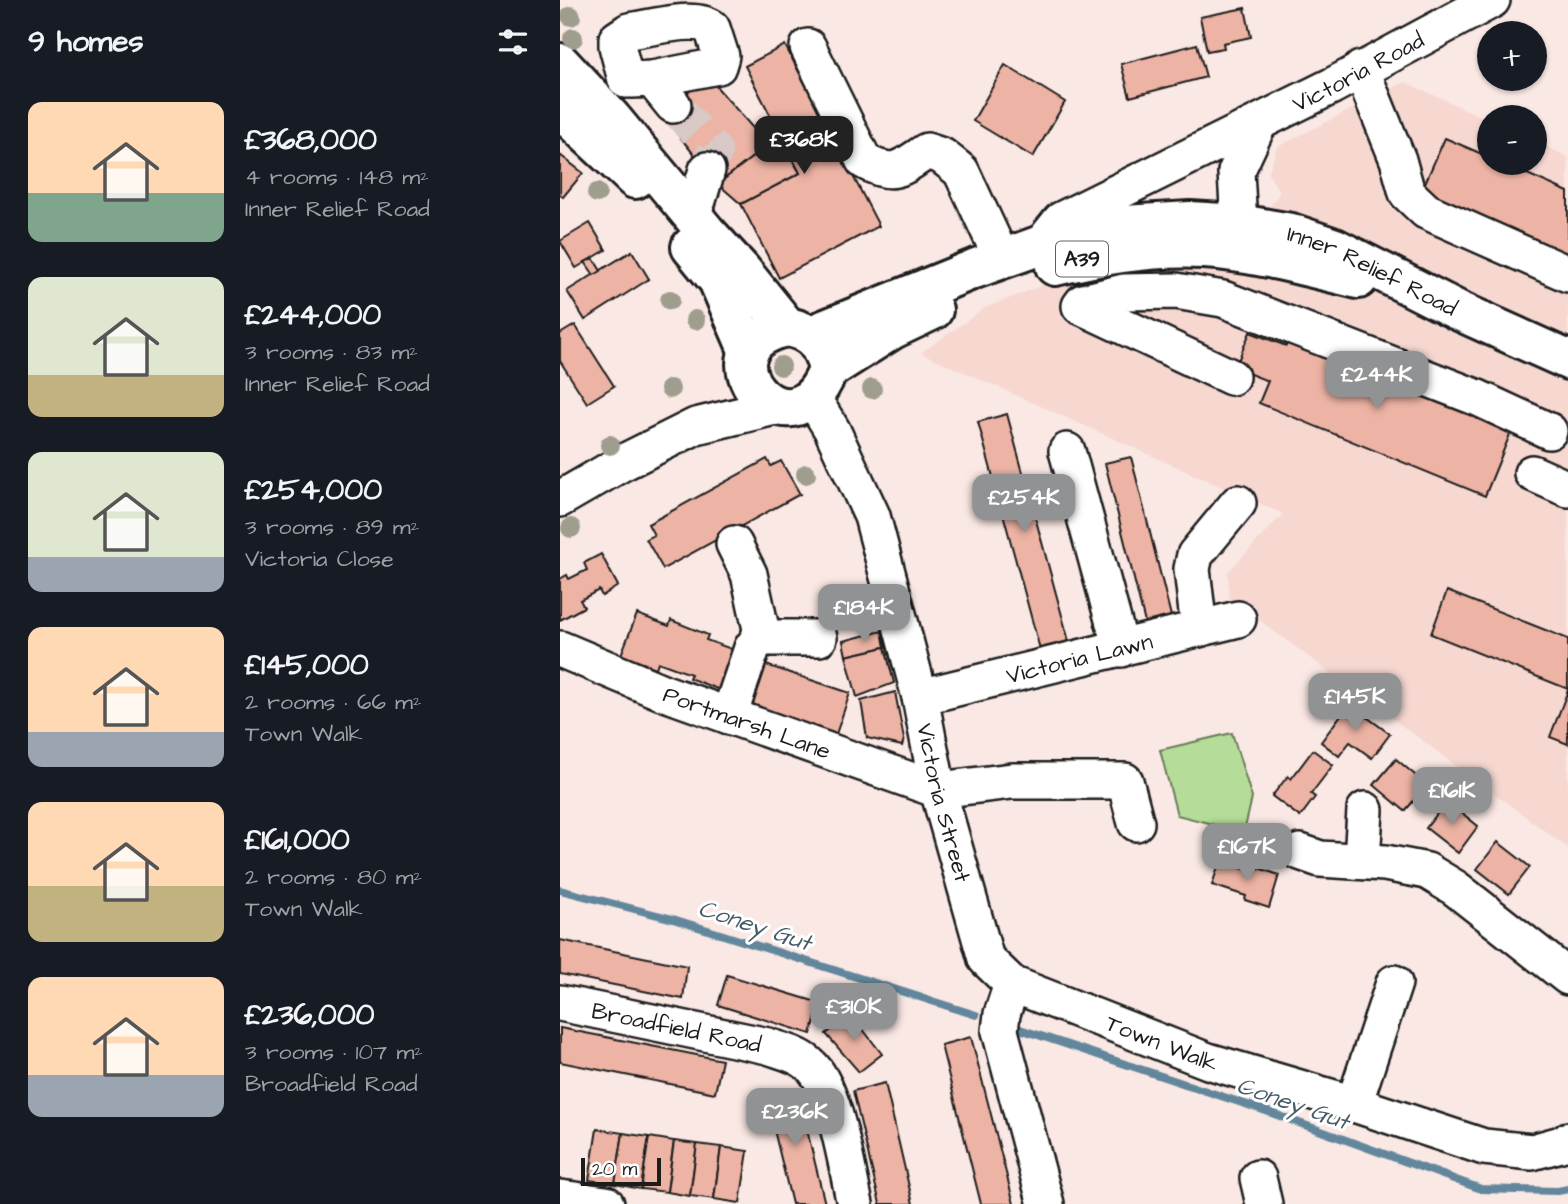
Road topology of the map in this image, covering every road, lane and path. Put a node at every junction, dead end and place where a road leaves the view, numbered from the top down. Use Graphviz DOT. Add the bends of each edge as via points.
graph roads {
  1 [pos="1492,0"];
  2 [pos="808,47"];
  3 [pos="1361,69"];
  4 [pos="566,85"];
  5 [pos="651,88"];
  6 [pos="1259,122"];
  7 [pos="707,170"];
  8 [pos="691,214"];
  9 [pos="1239,224"];
  10 [pos="1041,245"];
  11 [pos="1206,249"];
  12 [pos="1002,259"];
  13 [pos="1568,275"];
  14 [pos="1457,310"];
  15 [pos="799,331"];
  16 [pos="1568,360"];
  17 [pos="748,363"];
  18 [pos="1231,377"];
  19 [pos="806,391"];
  20 [pos="696,426"];
  21 [pos="1549,431"];
  22 [pos="1067,451"];
  23 [pos="1532,473"];
  24 [pos="1568,489"];
  25 [pos="560,499"];
  26 [pos="1238,503"];
  27 [pos="734,544"];
  28 [pos="1238,619"];
  29 [pos="1199,629"];
  30 [pos="759,638"];
  31 [pos="819,638"];
  32 [pos="560,649"];
  33 [pos="1121,649"];
  34 [pos="920,697"];
  35 [pos="729,716"];
  36 [pos="938,790"];
  37 [pos="1365,810"];
  38 [pos="1136,823"];
  39 [pos="1300,852"];
  40 [pos="1362,862"];
  41 [pos="1568,977"];
  42 [pos="1394,983"];
  43 [pos="1012,984"];
  44 [pos="560,1003"];
  45 [pos="1354,1104"];
  46 [pos="1568,1140"];
  47 [pos="560,1198"];
  48 [pos="606,1204"];
  49 [pos="855,1204"];
  50 [pos="1046,1204"];
  1 -- 3 [label="street, Victoria Road"];
  2 -- 12 [label="street" via="864,161 882,171 901,169 927,151 942,156 961,171"];
  3 -- 6 [label="street, Victoria Road"];
  3 -- 13 [label="street" via="1408,193 1426,211"];
  4 -- 5 [label="street"];
  4 -- 8 [label="main road"];
  4 -- 17 [label="main road" via="718,280"];
  6 -- 9 [label="street" via="1236,172"];
  6 -- 10 [label="street, Victoria Road" via="1061,220"];
  7 -- 8 [label="street"];
  8 -- 15 [label="main road"];
  9 -- 10 [label="main road, Inner Relief Road / A39" via="1190,221 1108,226"];
  9 -- 11 [label="main road"];
  9 -- 14 [label="main road, Inner Relief Road / A39" via="1291,233 1335,248"];
  10 -- 12 [label="main road, Inner Relief Road / A39"];
  11 -- 14 [label="main road, Inner Relief Road / A39" via="1357,279"];
  11 -- 19 [label="main road, Inner Relief Road / A39" via="1100,255 1028,272 893,329"];
  12 -- 15 [label="main road, Inner Relief Road / A39"];
  14 -- 16 [label="main road, A39"];
  15 -- 17 [label="main road, A39" via="769,331 756,341"];
  15 -- 19 [label="main road" via="821,347"];
  17 -- 19 [label="main road" via="759,396"];
  17 -- 20 [label="street"];
  18 -- 21 [label="street" via="1080,306 1124,292 1176,290 1223,299 1478,398"];
  19 -- 20 [label="street"];
  19 -- 34 [label="street, Victoria Street" via="832,430 872,516"];
  20 -- 25 [label="street"];
  22 -- 33 [label="street"];
  23 -- 24 [label="street"];
  26 -- 29 [label="street" via="1195,555 1192,569"];
  27 -- 30 [label="street" via="749,573"];
  28 -- 29 [label="street, Victoria Lawn"];
  29 -- 33 [label="street, Victoria Lawn"];
  30 -- 31 [label="street"];
  30 -- 35 [label="street"];
  32 -- 35 [label="street, Portmarsh Lane"];
  33 -- 34 [label="street, Victoria Lawn"];
  34 -- 36 [label="street, Victoria Street"];
  35 -- 36 [label="street, Portmarsh Lane"];
  36 -- 38 [label="street" via="1012,781 1125,781"];
  36 -- 43 [label="street, Victoria Street" via="986,960"];
  37 -- 40 [label="street"];
  39 -- 40 [label="street" via="1320,859"];
  40 -- 41 [label="street" via="1427,871"];
  42 -- 45 [label="street"];
  43 -- 45 [label="street, Town Walk" via="1208,1061"];
  43 -- 50 [label="street" via="1000,1031"];
  44 -- 49 [label="street, Broadfield Road" via="768,1046 809,1064 828,1092"];
  45 -- 46 [label="street, Town Walk" via="1484,1147 1532,1152"];
  47 -- 48 [label="street"];
}
